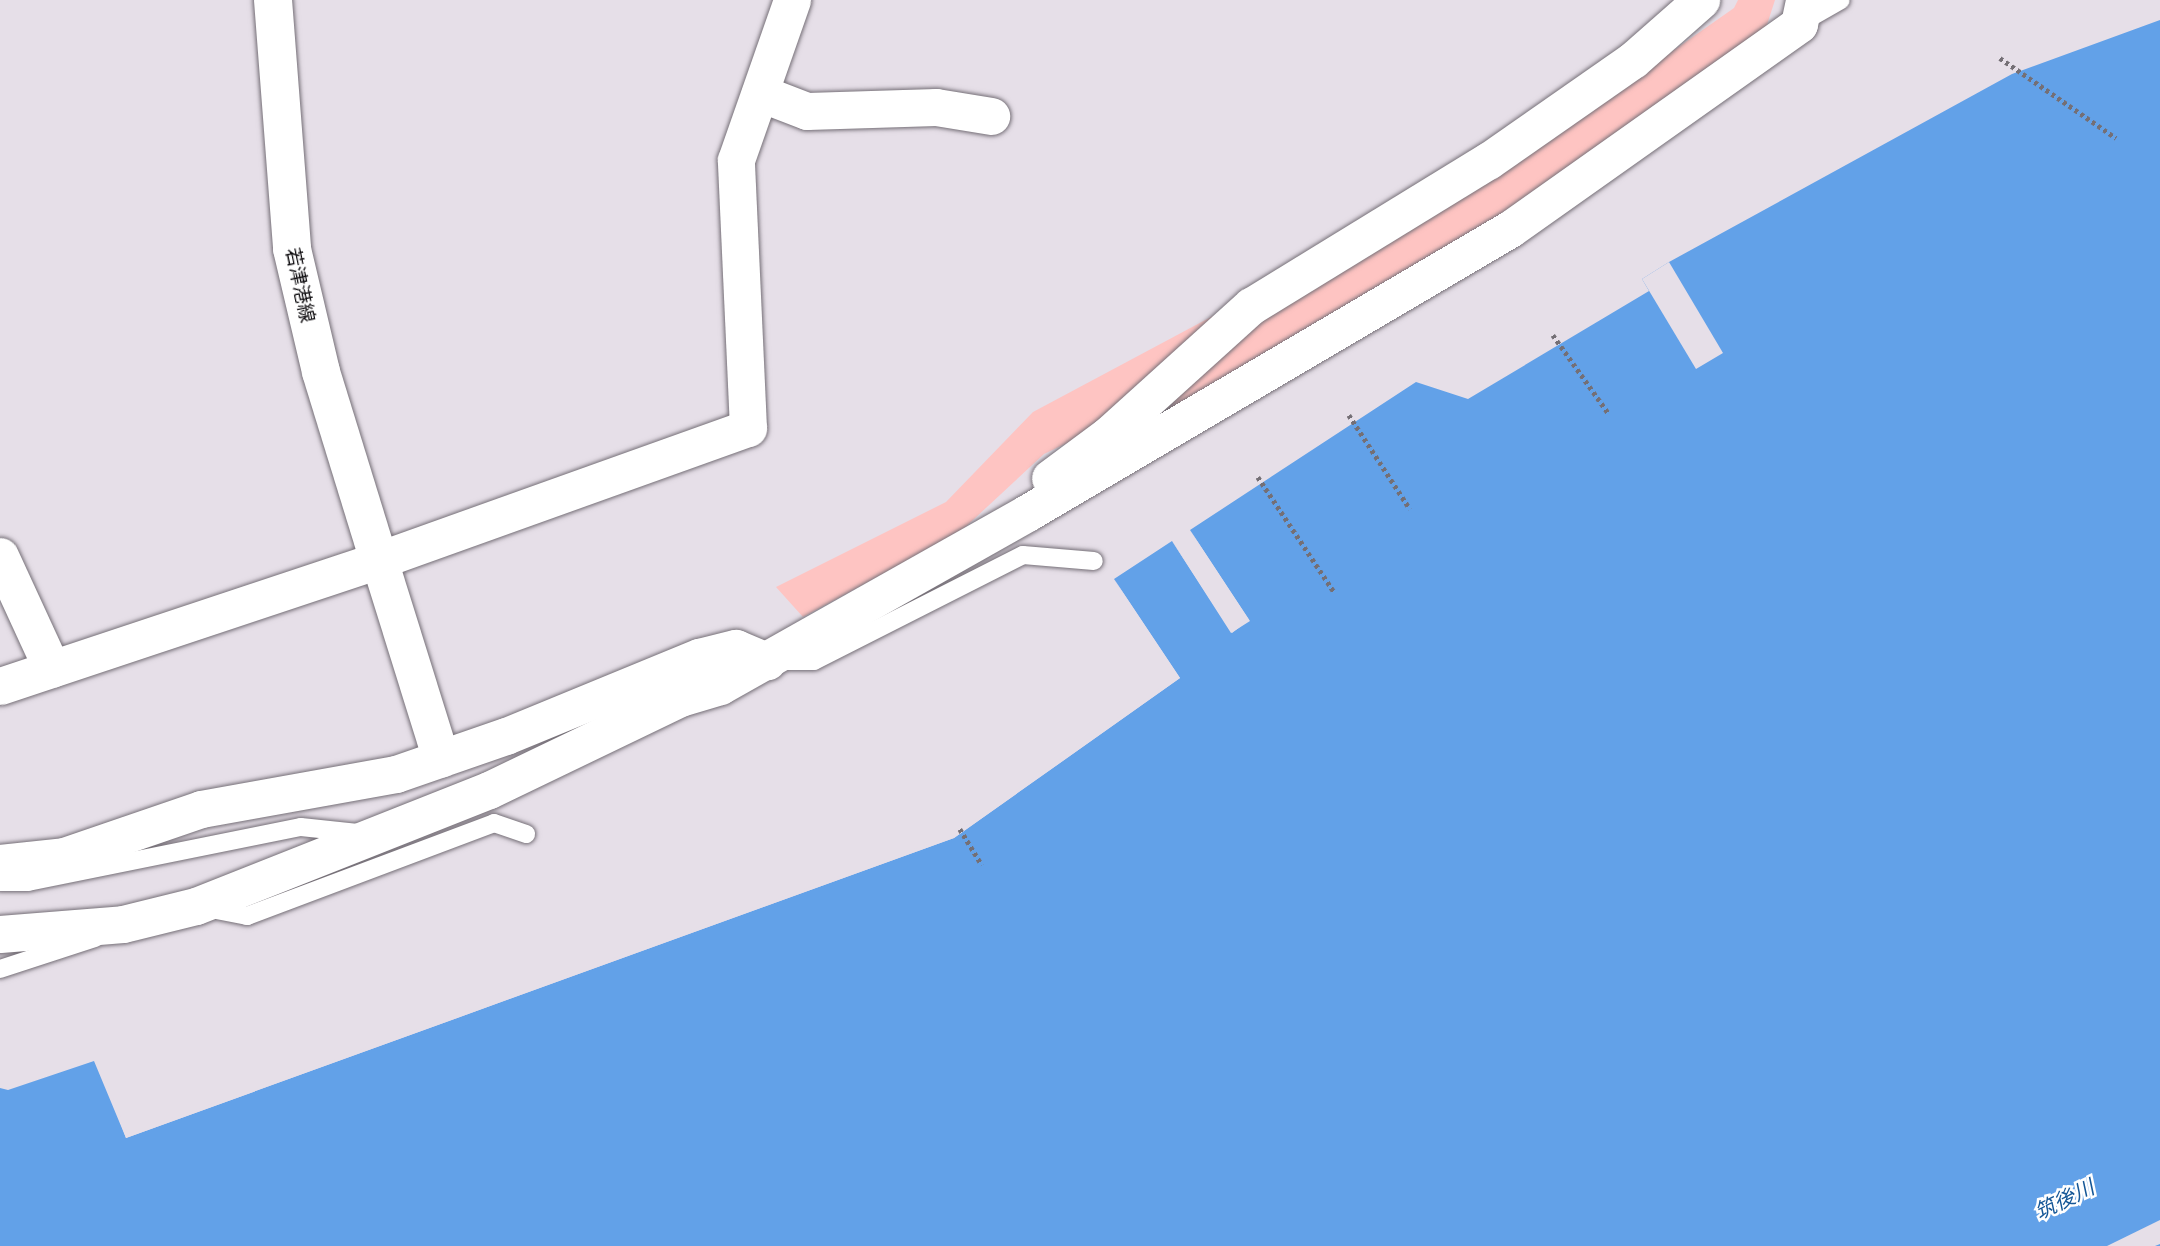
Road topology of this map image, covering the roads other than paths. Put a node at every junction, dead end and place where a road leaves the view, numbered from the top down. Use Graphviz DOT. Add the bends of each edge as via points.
graph roads {
  1 [pos="273,0"];
  2 [pos="792,0"];
  3 [pos="1841,0"];
  4 [pos="1688,5"];
  5 [pos="1802,12"];
  6 [pos="760,93"];
  7 [pos="991,116"];
  8 [pos="1027,513"];
  9 [pos="0,556"];
  10 [pos="379,560"];
  11 [pos="1094,561"];
  12 [pos="767,661"];
  13 [pos="52,669"];
  14 [pos="0,686"];
  15 [pos="441,760"];
  16 [pos="375,834"];
  17 [pos="526,834"];
  18 [pos="0,863"];
  19 [pos="0,882"];
  20 [pos="196,906"];
  21 [pos="123,925"];
  22 [pos="0,934"];
  23 [pos="0,969"];
  1 -- 10 [label="main road, 若津港線" via="292,249 321,372"];
  2 -- 6 [label="street"];
  3 -- 5 [label="lane"];
  4 -- 8 [label="street" via="1633,60 1488,161 1251,306 1108,435 1054,471"];
  5 -- 8 [label="street" via="1510,229"];
  6 -- 7 [label="street" via="807,111 936,107"];
  6 -- 10 [label="street" via="736,160 748,428"];
  8 -- 12 [label="street" via="802,636"];
  9 -- 13 [label="street"];
  10 -- 13 [label="street"];
  10 -- 15 [label="street"];
  11 -- 12 [label="lane" via="1023,555 814,662"];
  12 -- 15 [label="street" via="736,648 699,657"];
  12 -- 16 [label="street" via="489,790"];
  13 -- 14 [label="street"];
  15 -- 18 [label="street" via="396,774 201,808 64,856"];
  16 -- 19 [label="lane" via="301,827 28,882"];
  16 -- 20 [label="street"];
  17 -- 20 [label="lane" via="494,823 247,916"];
  20 -- 21 [label="street"];
  21 -- 22 [label="street"];
  21 -- 23 [label="lane" via="85,943"];
}
